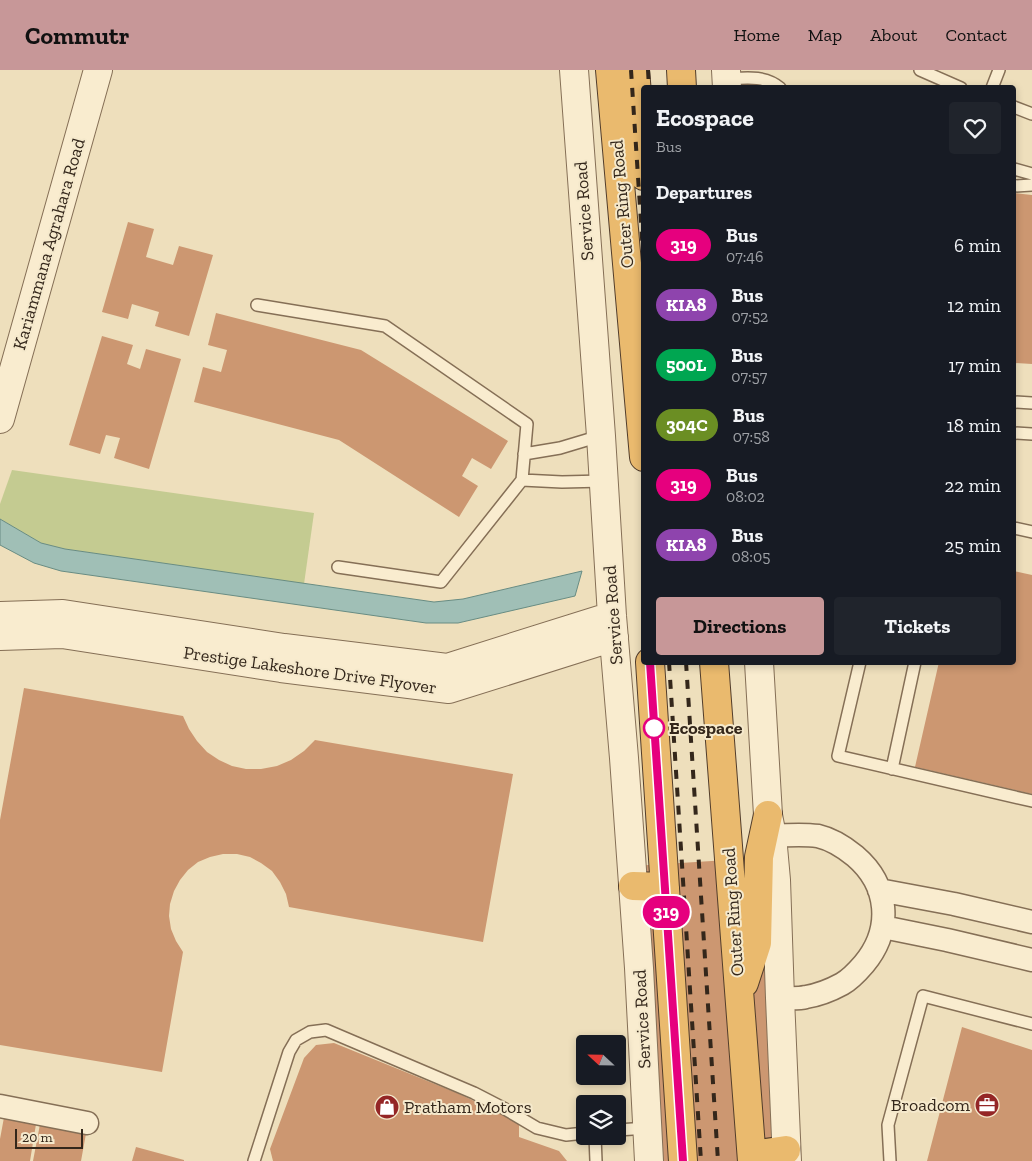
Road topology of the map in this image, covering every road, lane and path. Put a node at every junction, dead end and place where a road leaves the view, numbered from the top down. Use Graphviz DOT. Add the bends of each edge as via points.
graph roads {
  1 [pos="98,70"];
  2 [pos="574,70"];
  3 [pos="610,70"];
  4 [pos="635,70"];
  5 [pos="681,70"];
  6 [pos="920,70"];
  7 [pos="999,70"];
  8 [pos="727,79"];
  9 [pos="682,85"];
  10 [pos="775,85"];
  11 [pos="954,85"];
  12 [pos="993,85"];
  13 [pos="1016,109"];
  14 [pos="1032,114"];
  15 [pos="641,141"];
  16 [pos="1016,170"];
  17 [pos="1032,174"];
  18 [pos="1032,185"];
  19 [pos="1016,186"];
  20 [pos="257,305"];
  21 [pos="1016,402"];
  22 [pos="1032,403"];
  23 [pos="0,419"];
  24 [pos="641,423"];
  25 [pos="1016,433"];
  26 [pos="1032,434"];
  27 [pos="601,436"];
  28 [pos="524,454"];
  29 [pos="522,480"];
  30 [pos="604,481"];
  31 [pos="1016,528"];
  32 [pos="1032,532"];
  33 [pos="338,567"];
  34 [pos="0,616"];
  35 [pos="613,626"];
  36 [pos="0,636"];
  37 [pos="283,658"];
  38 [pos="650,665"];
  39 [pos="714,665"];
  40 [pos="759,665"];
  41 [pos="859,665"];
  42 [pos="915,665"];
  43 [pos="892,769"];
  44 [pos="1032,801"];
  45 [pos="770,825"];
  46 [pos="633,886"];
  47 [pos="664,887"];
  48 [pos="880,890"];
  49 [pos="1032,922"];
  50 [pos="882,927"];
  51 [pos="1032,960"];
  52 [pos="780,998"];
  53 [pos="740,999"];
  54 [pos="1032,1024"];
  55 [pos="0,1106"];
  56 [pos="87,1123"];
  57 [pos="648,1128"];
  58 [pos="626,1129"];
  59 [pos="576,1134"];
  60 [pos="595,1145"];
  61 [pos="787,1155"];
  62 [pos="752,1158"];
  63 [pos="254,1161"];
  64 [pos="596,1161"];
  65 [pos="649,1161"];
  66 [pos="683,1161"];
  67 [pos="890,1161"];
  1 -- 23 [label="street, Kariammana Agrahara Road"];
  2 -- 27 [label="street, Service Road"];
  3 -- 24 [label="highway, Outer Ring Road"];
  4 -- 15 [label="highway"];
  5 -- 9 [label="highway"];
  6 -- 11 [label="lane"];
  7 -- 12 [label="lane"];
  8 -- 10 [label="lane" via="756,78"];
  13 -- 14 [label="lane"];
  16 -- 17 [label="lane"];
  18 -- 19 [label="lane"];
  20 -- 28 [label="lane" via="385,326 527,424"];
  21 -- 22 [label="lane"];
  25 -- 26 [label="lane"];
  27 -- 28 [label="lane"];
  27 -- 30 [label="street, Service Road"];
  28 -- 29 [label="lane"];
  29 -- 30 [label="lane"];
  29 -- 33 [label="lane" via="441,582"];
  30 -- 35 [label="street, Service Road"];
  31 -- 32 [label="lane"];
  34 -- 37 [label="street, Prestige Lakeshore Drive Flyover" via="63,614"];
  35 -- 37 [label="street, Prestige Lakeshore Drive Flyover" via="449,689"];
  35 -- 46 [label="street, Service Road"];
  36 -- 37 [label="street, Prestige Lakeshore Drive Flyover" via="62,634"];
  38 -- 47 [label="highway"];
  39 -- 53 [label="highway, Outer Ring Road"];
  40 -- 45 [label="street"];
  41 -- 43 [label="lane" via="838,756"];
  42 -- 43 [label="lane"];
  43 -- 44 [label="lane"];
  45 -- 48 [label="street" via="834,842 861,861"];
  45 -- 52 [label="street" via="776,880"];
  45 -- 53 [label="highway" via="759,858 757,944"];
  46 -- 47 [label="highway"];
  46 -- 57 [label="street, Service Road"];
  47 -- 66 [label="highway"];
  48 -- 49 [label="street"];
  48 -- 50 [label="street" via="884,907"];
  50 -- 51 [label="street"];
  50 -- 52 [label="street" via="872,953 856,974 843,984 805,998"];
  52 -- 61 [label="street"];
  53 -- 62 [label="highway, Outer Ring Road"];
  54 -- 67 [label="lane" via="923,996 888,1125"];
  55 -- 56 [label="street"];
  57 -- 58 [label="lane"];
  57 -- 65 [label="street, Service Road"];
  59 -- 63 [label="lane" via="566,1135 538,1128 474,1093 326,1030 310,1032 296,1040 289,1052"];
  60 -- 64 [label="lane"];
  61 -- 62 [label="highway"];
}
